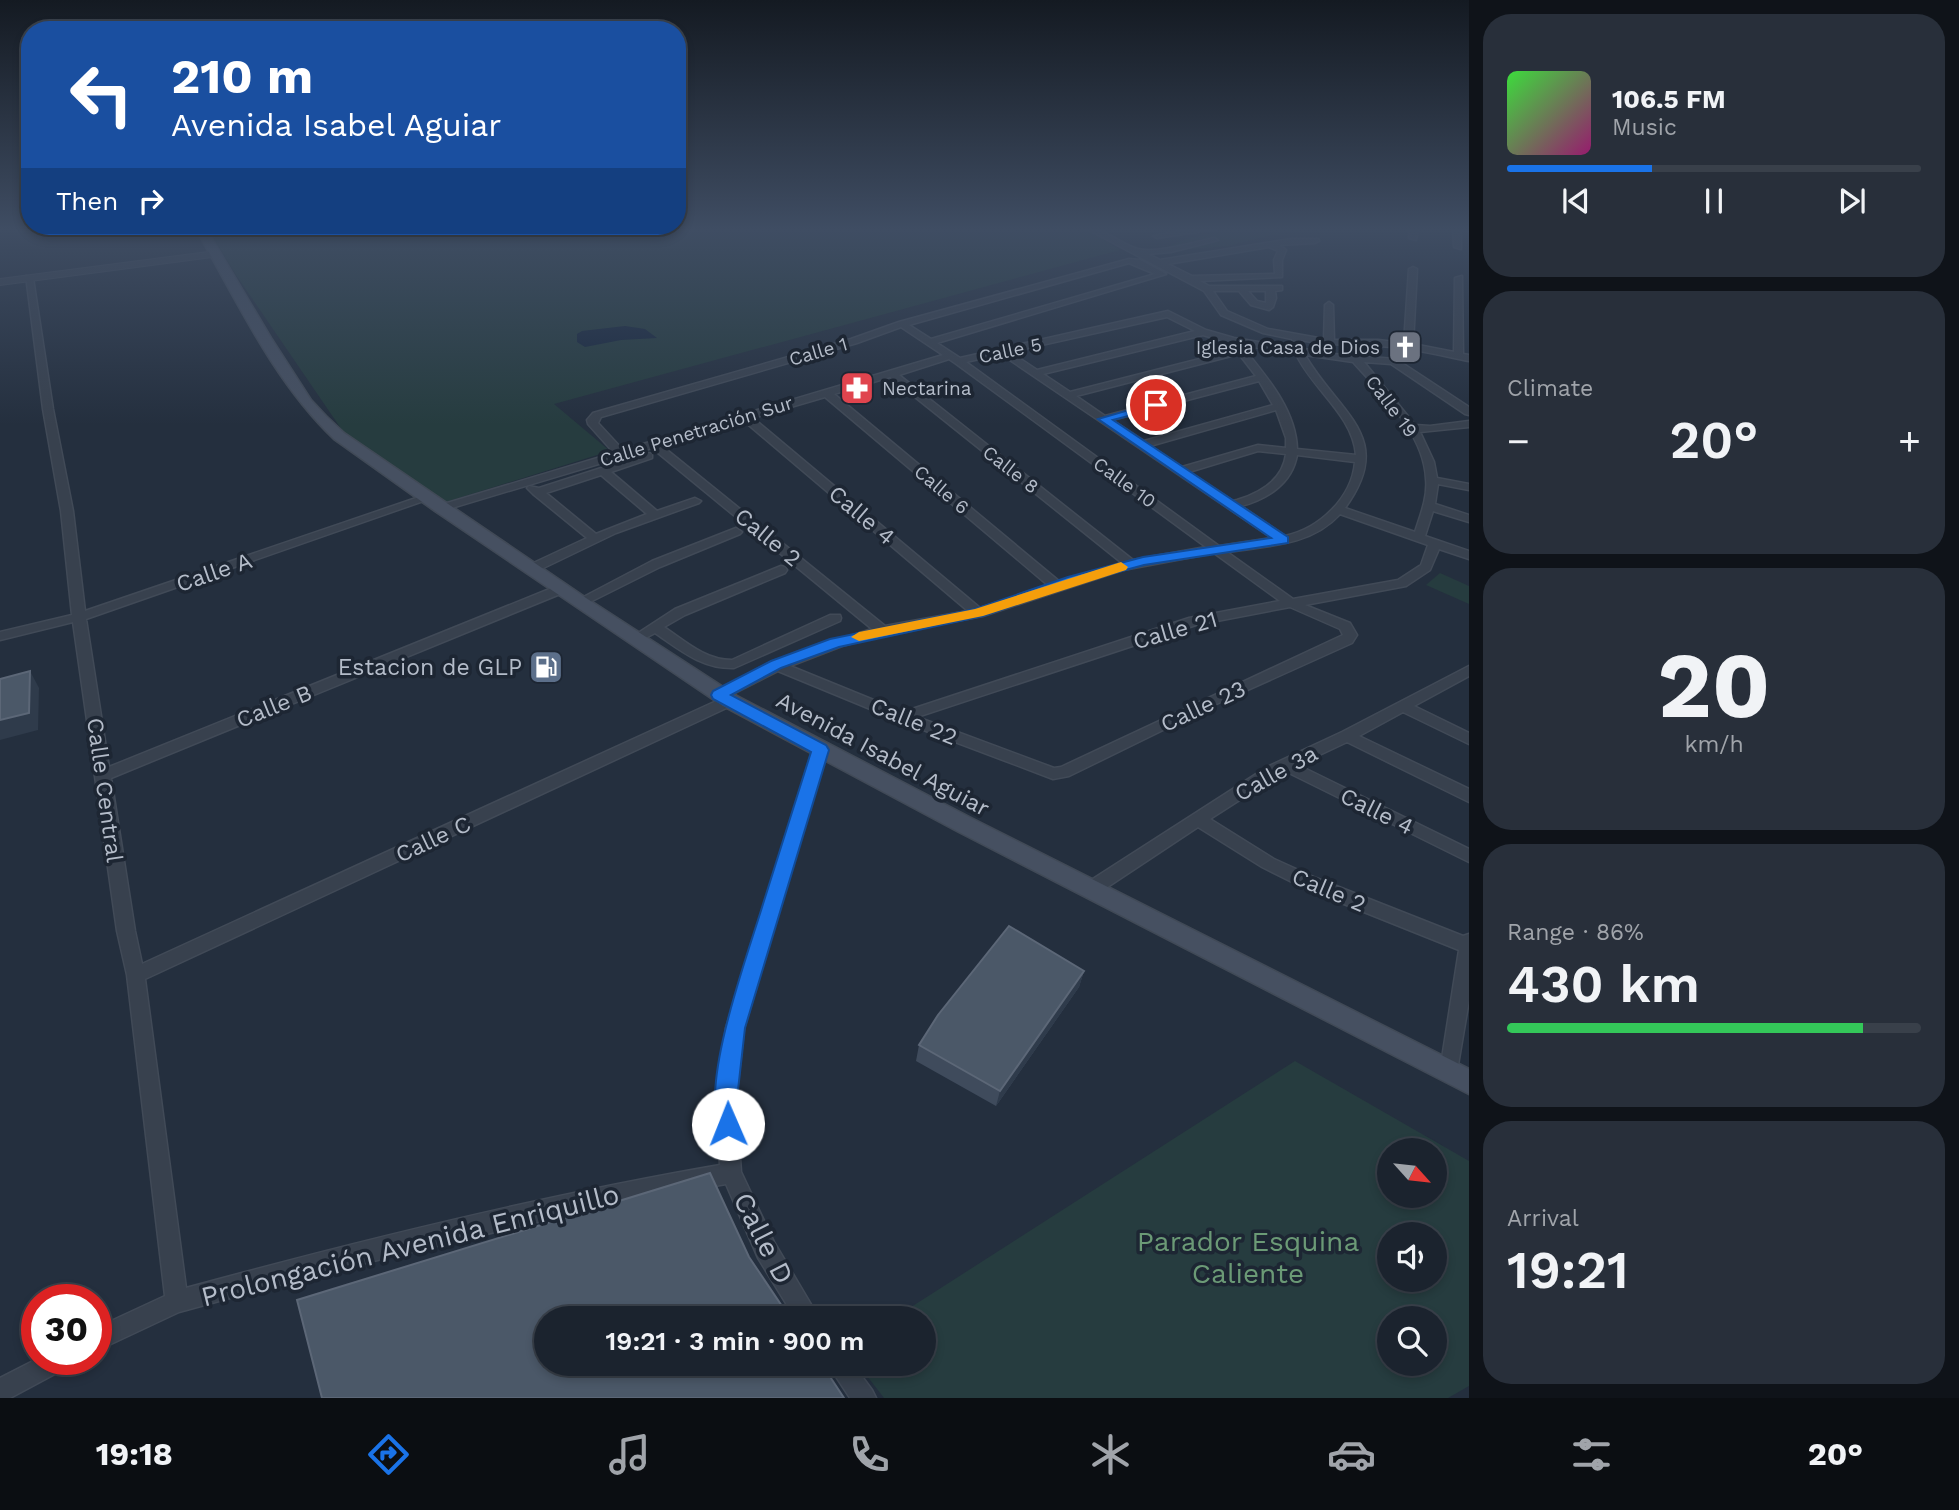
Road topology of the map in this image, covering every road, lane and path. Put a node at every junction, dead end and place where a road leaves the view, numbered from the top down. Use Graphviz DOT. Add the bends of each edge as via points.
graph roads {
  1 [pos="31,294"];
  2 [pos="239,294"];
  3 [pos="1004,294"];
  4 [pos="1094,294"];
  5 [pos="1210,294"];
  6 [pos="1246,294"];
  7 [pos="1273,294"];
  8 [pos="1411,294"];
  9 [pos="1459,294"];
  10 [pos="1329,305"];
  11 [pos="902,324"];
  12 [pos="1203,332"];
  13 [pos="1296,338"];
  14 [pos="1233,341"];
  15 [pos="932,342"];
  16 [pos="1329,343"];
  17 [pos="1408,346"];
  18 [pos="1241,351"];
  19 [pos="1004,352"];
  20 [pos="1298,353"];
  21 [pos="1454,355"];
  22 [pos="955,358"];
  23 [pos="1469,358"];
  24 [pos="1356,359"];
  25 [pos="891,373"];
  26 [pos="1036,373"];
  27 [pos="1261,378"];
  28 [pos="826,392"];
  29 [pos="1070,395"];
  30 [pos="1280,407"];
  31 [pos="1469,412"];
  32 [pos="746,417"];
  33 [pos="1104,419"];
  34 [pos="1469,424"];
  35 [pos="1413,428"];
  36 [pos="1142,445"];
  37 [pos="650,450"];
  38 [pos="1294,451"];
  39 [pos="621,453"];
  40 [pos="1362,459"];
  41 [pos="602,470"];
  42 [pos="1179,471"];
  43 [pos="1432,480"];
  44 [pos="527,482"];
  45 [pos="1469,487"];
  46 [pos="537,492"];
  47 [pos="695,501"];
  48 [pos="433,503"];
  49 [pos="1233,505"];
  50 [pos="1429,506"];
  51 [pos="1337,509"];
  52 [pos="655,515"];
  53 [pos="1469,519"];
  54 [pos="736,532"];
  55 [pos="1419,537"];
  56 [pos="594,538"];
  57 [pos="1283,540"];
  58 [pos="1435,542"];
  59 [pos="1218,550"];
  60 [pos="1469,555"];
  61 [pos="1131,564"];
  62 [pos="531,569"];
  63 [pos="781,570"];
  64 [pos="1057,586"];
  65 [pos="561,589"];
  66 [pos="580,602"];
  67 [pos="1290,603"];
  68 [pos="978,613"];
  69 [pos="79,617"];
  70 [pos="835,618"];
  71 [pos="655,627"];
  72 [pos="883,631"];
  73 [pos="0,635"];
  74 [pos="1350,635"];
  75 [pos="636,639"];
  76 [pos="776,665"];
  77 [pos="1469,670"];
  78 [pos="724,698"];
  79 [pos="1403,706"];
  80 [pos="902,717"];
  81 [pos="1347,736"];
  82 [pos="1469,739"];
  83 [pos="820,750"];
  84 [pos="1285,765"];
  85 [pos="1053,774"];
  86 [pos="103,775"];
  87 [pos="1469,796"];
  88 [pos="1197,818"];
  89 [pos="1469,856"];
  90 [pos="1091,889"];
  91 [pos="1468,944"];
  92 [pos="136,975"];
  93 [pos="1450,1071"];
  94 [pos="1469,1082"];
  95 [pos="731,1173"];
  96 [pos="177,1302"];
  97 [pos="801,1306"];
  98 [pos="112,1332"];
  99 [pos="30,1375"];
  100 [pos="848,1376"];
  101 [pos="0,1391"];
  102 [pos="864,1398"];
  1 -- 69 [label="street, Calle Central" via="67,511"];
  2 -- 48 [label="main road, Avenida Isabel Aguiar" via="321,419"];
  3 -- 11 [label="street, Calle 1"];
  4 -- 15 [label="street"];
  5 -- 13 [label="street" via="1232,318"];
  6 -- 7 [label="street" via="1254,303 1269,307"];
  8 -- 17 [label="street"];
  9 -- 21 [label="street" via="1459,353"];
  10 -- 16 [label="street"];
  11 -- 15 [label="street, Calle 10"];
  11 -- 39 [label="street, Calle 1" via="597,415 593,424"];
  12 -- 14 [label="street, Calle 5"];
  12 -- 19 [label="street, Calle 5" via="1176,316 1161,314"];
  12 -- 26 [label="street"];
  13 -- 16 [label="street"];
  13 -- 20 [label="street"];
  14 -- 18 [label="street"];
  14 -- 20 [label="street, Calle 5"];
  15 -- 22 [label="street, Calle 10"];
  16 -- 17 [label="street"];
  17 -- 21 [label="street"];
  18 -- 27 [label="street"];
  18 -- 29 [label="street"];
  19 -- 22 [label="street, Calle 5"];
  19 -- 26 [label="street"];
  20 -- 24 [label="street, Calle 5"];
  20 -- 40 [label="street" via="1341,410 1360,443"];
  21 -- 23 [label="street"];
  22 -- 25 [label="street, Calle Penetración Sur"];
  22 -- 59 [label="street, Calle 10"];
  24 -- 31 [label="street, Calle 5" via="1387,359"];
  24 -- 35 [label="street, Calle 19"];
  25 -- 28 [label="street, Calle Penetración Sur"];
  25 -- 61 [label="street, Calle 8"];
  26 -- 29 [label="street"];
  27 -- 30 [label="street"];
  27 -- 33 [label="street"];
  28 -- 32 [label="street, Calle Penetración Sur"];
  28 -- 64 [label="street, Calle 6"];
  29 -- 33 [label="street"];
  30 -- 36 [label="street"];
  30 -- 38 [label="street"];
  32 -- 37 [label="street, Calle Penetración Sur"];
  32 -- 68 [label="street, Calle 4"];
  33 -- 36 [label="street"];
  34 -- 35 [label="street"];
  35 -- 43 [label="street, Calle 19"];
  36 -- 42 [label="street"];
  37 -- 39 [label="street, Calle Penetración Sur"];
  37 -- 41 [label="street"];
  37 -- 72 [label="street, Calle 2"];
  38 -- 40 [label="street"];
  38 -- 42 [label="street" via="1258,448"];
  38 -- 49 [label="street" via="1278,482 1264,494"];
  39 -- 44 [label="street, Calle Penetración Sur"];
  40 -- 51 [label="street, Calle C" via="1356,485"];
  41 -- 46 [label="street"];
  41 -- 52 [label="street"];
  42 -- 49 [label="street"];
  43 -- 45 [label="street"];
  43 -- 50 [label="street, Calle 19"];
  44 -- 46 [label="street"];
  44 -- 48 [label="street, Calle Penetración Sur"];
  46 -- 56 [label="street"];
  47 -- 52 [label="street"];
  48 -- 62 [label="main road, Avenida Isabel Aguiar"];
  48 -- 69 [label="street, Calle A"];
  49 -- 57 [label="street"];
  50 -- 53 [label="street"];
  50 -- 55 [label="street, Calle 19"];
  51 -- 55 [label="street"];
  51 -- 57 [label="street, Calle C" via="1314,531"];
  52 -- 56 [label="street"];
  54 -- 66 [label="street" via="656,564"];
  55 -- 58 [label="street"];
  56 -- 62 [label="street"];
  57 -- 59 [label="street, Calle C"];
  58 -- 60 [label="street"];
  58 -- 67 [label="street, Calle 21" via="1426,567 1402,583"];
  59 -- 61 [label="street, Calle C"];
  59 -- 67 [label="street, Calle 10"];
  61 -- 64 [label="street, Calle C"];
  62 -- 65 [label="main road, Avenida Isabel Aguiar"];
  63 -- 71 [label="street" via="703,601"];
  64 -- 68 [label="street, Calle C"];
  65 -- 66 [label="main road, Avenida Isabel Aguiar"];
  65 -- 86 [label="street, Calle B"];
  66 -- 75 [label="main road, Avenida Isabel Aguiar"];
  67 -- 74 [label="street, Calle 10" via="1345,626"];
  67 -- 80 [label="street, Calle 21" via="1194,621"];
  68 -- 72 [label="street, Calle C"];
  69 -- 73 [label="street, Calle A"];
  69 -- 86 [label="street, Calle Central"];
  70 -- 71 [label="street" via="734,664 722,665 710,663"];
  71 -- 75 [label="street"];
  72 -- 76 [label="street, Calle C"];
  74 -- 85 [label="street, Calle 23"];
  75 -- 78 [label="main road, Avenida Isabel Aguiar"];
  76 -- 78 [label="street, Calle C"];
  76 -- 80 [label="street, Calle 22"];
  77 -- 79 [label="street, Calle 3a"];
  78 -- 83 [label="main road, Avenida Isabel Aguiar"];
  78 -- 92 [label="street, Calle C"];
  79 -- 81 [label="street, Calle 3a"];
  79 -- 82 [label="street"];
  80 -- 85 [label="street, Calle 22"];
  81 -- 84 [label="street, Calle 3a"];
  81 -- 87 [label="street"];
  83 -- 90 [label="main road, Avenida Isabel Aguiar"];
  83 -- 95 [label="street, Calle D" via="735,1028 726,1099"];
  84 -- 88 [label="street, Calle 3a"];
  84 -- 89 [label="street, Calle 4"];
  86 -- 92 [label="street, Calle Central" via="125,931"];
  88 -- 90 [label="street, Calle 3a"];
  88 -- 91 [label="street, Calle 2" via="1268,863 1310,883"];
  90 -- 93 [label="main road, Avenida Isabel Aguiar"];
  91 -- 93 [label="street"];
  92 -- 96 [label="street, Calle Central"];
  93 -- 94 [label="main road, Avenida Isabel Aguiar"];
  95 -- 96 [label="street, Prolongación Avenida Enriquillo" via="484,1222"];
  95 -- 97 [label="street, Calle D" via="766,1250"];
  96 -- 98 [label="street, Prolongación Avenida Enriquillo"];
  99 -- 101 [label="street"];
  100 -- 102 [label="street"];
}
